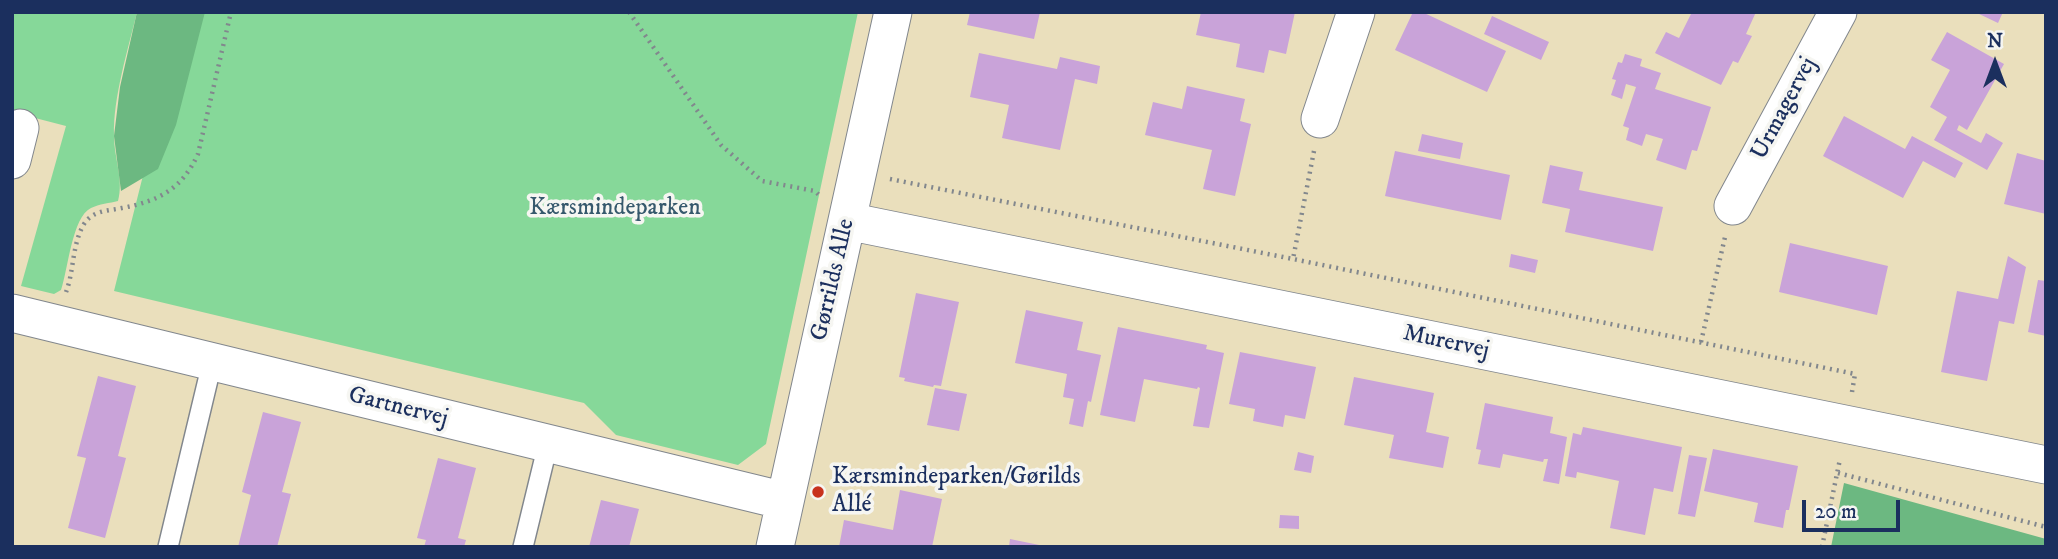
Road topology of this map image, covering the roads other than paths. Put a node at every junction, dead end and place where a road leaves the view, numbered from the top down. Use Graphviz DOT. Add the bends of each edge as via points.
graph roads {
  1 [pos="893,12"];
  2 [pos="1356,12"];
  3 [pos="1838,12"];
  4 [pos="1320,119"];
  5 [pos="1733,206"];
  6 [pos="847,221"];
  7 [pos="12,313"];
  8 [pos="212,363"];
  9 [pos="548,444"];
  10 [pos="2046,464"];
  11 [pos="785,501"];
  12 [pos="168,547"];
  13 [pos="523,547"];
  14 [pos="775,547"];
  1 -- 6 [label="street, Gørrilds Alle"];
  2 -- 4 [label="street"];
  3 -- 5 [label="street, Urmagervej"];
  6 -- 10 [label="street, Murervej"];
  6 -- 11 [label="street, Gørrilds Alle"];
  7 -- 8 [label="street, Gartnervej"];
  8 -- 9 [label="street, Gartnervej"];
  8 -- 12 [label="lane"];
  9 -- 11 [label="street, Gartnervej"];
  9 -- 13 [label="lane"];
  11 -- 14 [label="street, Gørrilds Alle"];
}
